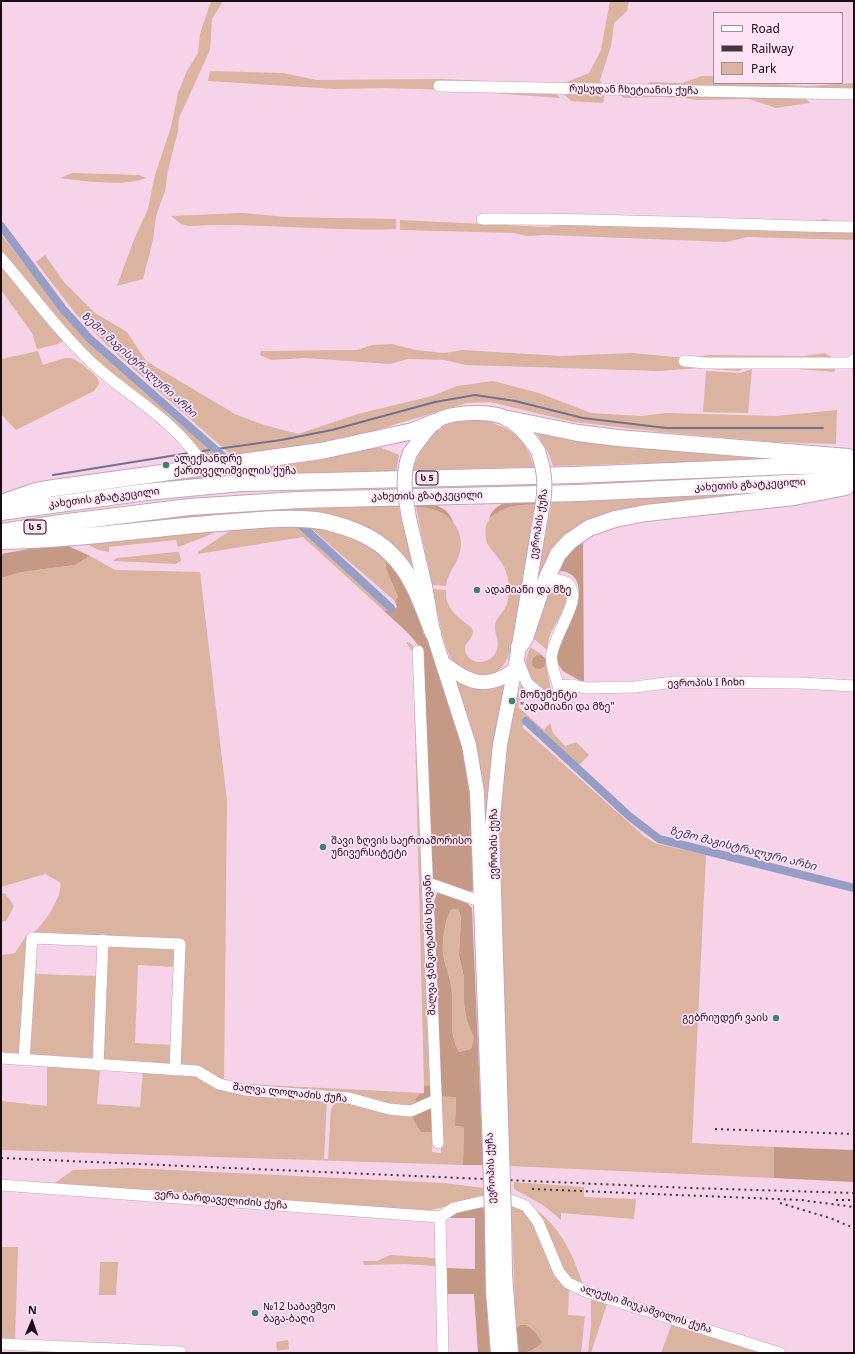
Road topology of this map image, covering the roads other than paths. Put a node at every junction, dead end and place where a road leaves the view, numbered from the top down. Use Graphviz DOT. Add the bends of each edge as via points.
graph roads {
  1 [pos="439,86"];
  2 [pos="854,94"];
  3 [pos="482,219"];
  4 [pos="854,227"];
  5 [pos="1,258"];
  6 [pos="854,359"];
  7 [pos="684,361"];
  8 [pos="508,419"];
  9 [pos="435,422"];
  10 [pos="851,458"];
  11 [pos="204,467"];
  12 [pos="854,480"];
  13 [pos="854,485"];
  14 [pos="36,491"];
  15 [pos="1,498"];
  16 [pos="1,503"];
  17 [pos="1,512"];
  18 [pos="68,522"];
  19 [pos="1,532"];
  20 [pos="30,540"];
  21 [pos="1,541"];
  22 [pos="1,546"];
  23 [pos="544,586"];
  24 [pos="433,633"];
  25 [pos="418,651"];
  26 [pos="516,659"];
  27 [pos="442,662"];
  28 [pos="559,686"];
  29 [pos="854,686"];
  30 [pos="428,883"];
  31 [pos="482,902"];
  32 [pos="103,940"];
  33 [pos="1,1058"];
  34 [pos="24,1060"];
  35 [pos="98,1065"];
  36 [pos="175,1070"];
  37 [pos="436,1100"];
  38 [pos="438,1143"];
  39 [pos="496,1151"];
  40 [pos="1,1185"];
  41 [pos="440,1217"];
  42 [pos="498,1217"];
  43 [pos="1,1344"];
  44 [pos="181,1352"];
  45 [pos="443,1353"];
  46 [pos="498,1353"];
  47 [pos="511,1353"];
  48 [pos="780,1353"];
  1 -- 2 [label="street, რუსუდან ჩხეტიანის ქუჩა"];
  3 -- 4 [label="street" via="567,218"];
  5 -- 11 [label="street" via="74,344 100,370 182,436"];
  6 -- 7 [label="street" via="850,363"];
  8 -- 9 [label="main road, ევროპის ქუჩა" via="480,413 463,414"];
  8 -- 10 [label="highway" via="618,438"];
  8 -- 26 [label="main road, ევროპის ქუჩა, bridge" via="527,435 538,452 544,472 545,494"];
  9 -- 11 [label="highway" via="413,431 321,451"];
  9 -- 24 [label="main road, ევროპის ქუჩა, bridge" via="410,453 405,466 404,489"];
  10 -- 17 [label="highway, კახეთის გზატკეცილი / ს 5" via="792,466 589,475 240,483 146,492"];
  11 -- 14 [label="highway"];
  12 -- 18 [label="highway, კახეთის გზატკეცილი / ს 5" via="578,493 298,500 189,507"];
  13 -- 23 [label="highway" via="802,496 646,513 615,519 589,528 570,541 558,554"];
  14 -- 15 [label="street, კახეთის გზატკეცილი"];
  14 -- 16 [label="highway"];
  18 -- 19 [label="highway, კახეთის გზატკეცილი / ს 5"];
  18 -- 20 [label="highway"];
  20 -- 21 [label="highway"];
  20 -- 22 [label="street"];
  20 -- 24 [label="highway" via="212,524 294,520 326,522 355,530 391,553 407,572"];
  23 -- 26 [label="highway"];
  23 -- 28 [label="street" via="554,579 560,579 568,583 573,594 552,654 553,669"];
  24 -- 27 [label="main road, ევროპის ქუჩა"];
  25 -- 30 [label="street, შალვა ჭანკოტაძის ხეივანი"];
  26 -- 27 [label="main road" via="503,678 490,682 464,679"];
  26 -- 28 [label="street" via="527,683 546,699 554,698 559,693"];
  26 -- 39 [label="main road, ევროპის ქუჩა" via="500,744 492,828"];
  27 -- 31 [label="main road, ევროპის ქუჩა" via="470,745 477,792"];
  28 -- 29 [label="street, ევროპის I ჩიხი" via="586,688 698,682"];
  30 -- 31 [label="street"];
  30 -- 37 [label="street, შალვა ჭანკოტაძის ხეივანი"];
  31 -- 39 [label="main road, ევროპის ქუჩა"];
  32 -- 34 [label="street" via="32,938"];
  32 -- 35 [label="street"];
  32 -- 36 [label="street" via="180,944"];
  33 -- 34 [label="street, შალვა ლოლაძის ქუჩა"];
  34 -- 35 [label="street, შალვა ლოლაძის ქუჩა"];
  35 -- 36 [label="street, შალვა ლოლაძის ქუჩა"];
  36 -- 37 [label="street, შალვა ლოლაძის ქუჩა" via="197,1071 219,1084 245,1090 349,1098 389,1109 411,1111"];
  37 -- 38 [label="street, შალვა ჭანკოტაძის ხეივანი"];
  39 -- 42 [label="main road, ევროპის ქუჩა, bridge"];
  40 -- 41 [label="street, ვერა ბარდაველიძის ქუჩა"];
  41 -- 45 [label="street"];
  41 -- 48 [label="street, ალექსი შიუკაშვილის ქუჩა" via="454,1208 509,1199 526,1206 538,1222 559,1272 568,1283 587,1292"];
  42 -- 46 [label="main road, ევროპის ქუჩა" via="493,1291"];
  42 -- 47 [label="main road, ევროპის ქუჩა"];
  43 -- 44 [label="street"];
}
